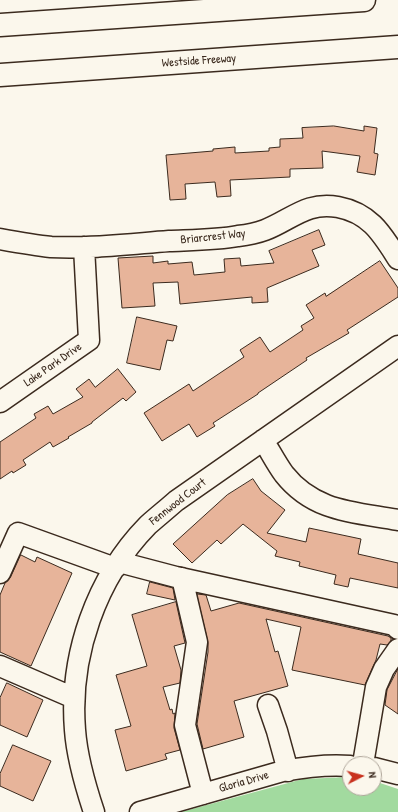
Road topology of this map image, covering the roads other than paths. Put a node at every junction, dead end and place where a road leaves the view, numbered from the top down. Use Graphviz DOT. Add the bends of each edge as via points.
graph roads {
  1 [pos="364,0"];
  2 [pos="0,25"];
  3 [pos="398,47"];
  4 [pos="0,76"];
  5 [pos="0,239"];
  6 [pos="84,247"];
  7 [pos="398,259"];
  8 [pos="398,346"];
  9 [pos="0,402"];
  10 [pos="263,440"];
  11 [pos="398,520"];
  12 [pos="117,565"];
  13 [pos="0,573"];
  14 [pos="182,578"];
  15 [pos="398,629"];
  16 [pos="398,650"];
  17 [pos="0,666"];
  18 [pos="74,698"];
  19 [pos="268,705"];
  20 [pos="364,756"];
  21 [pos="342,766"];
  22 [pos="288,770"];
  23 [pos="382,770"];
  24 [pos="398,774"];
  25 [pos="203,794"];
  26 [pos="94,812"];
  27 [pos="140,812"];
  1 -- 2 [label="highway"];
  3 -- 4 [label="highway, Westside Freeway"];
  5 -- 6 [label="street, Briarcrest Way" via="51,246"];
  6 -- 7 [label="street, Briarcrest Way" via="237,236 264,230 309,208 325,206 346,209 367,219 377,228"];
  6 -- 9 [label="street, Lake Park Drive" via="89,340"];
  8 -- 10 [label="street, Fennwood Court"];
  10 -- 11 [label="street" via="284,474 310,498 333,508"];
  10 -- 12 [label="street, Fennwood Court" via="176,501 148,525"];
  12 -- 13 [label="street" via="18,533"];
  12 -- 14 [label="street"];
  12 -- 18 [label="street, Fennwood Court" via="95,605 84,635 77,666"];
  14 -- 15 [label="street" via="394,625"];
  14 -- 25 [label="street" via="198,642 185,725"];
  16 -- 20 [label="street" via="376,687"];
  17 -- 18 [label="street"];
  18 -- 26 [label="street, Fennwood Court" via="80,762"];
  19 -- 22 [label="street"];
  21 -- 22 [label="street, Gloria Drive"];
  22 -- 25 [label="street, Gloria Drive"];
  23 -- 24 [label="street"];
  25 -- 27 [label="street, Gloria Drive"];
}
